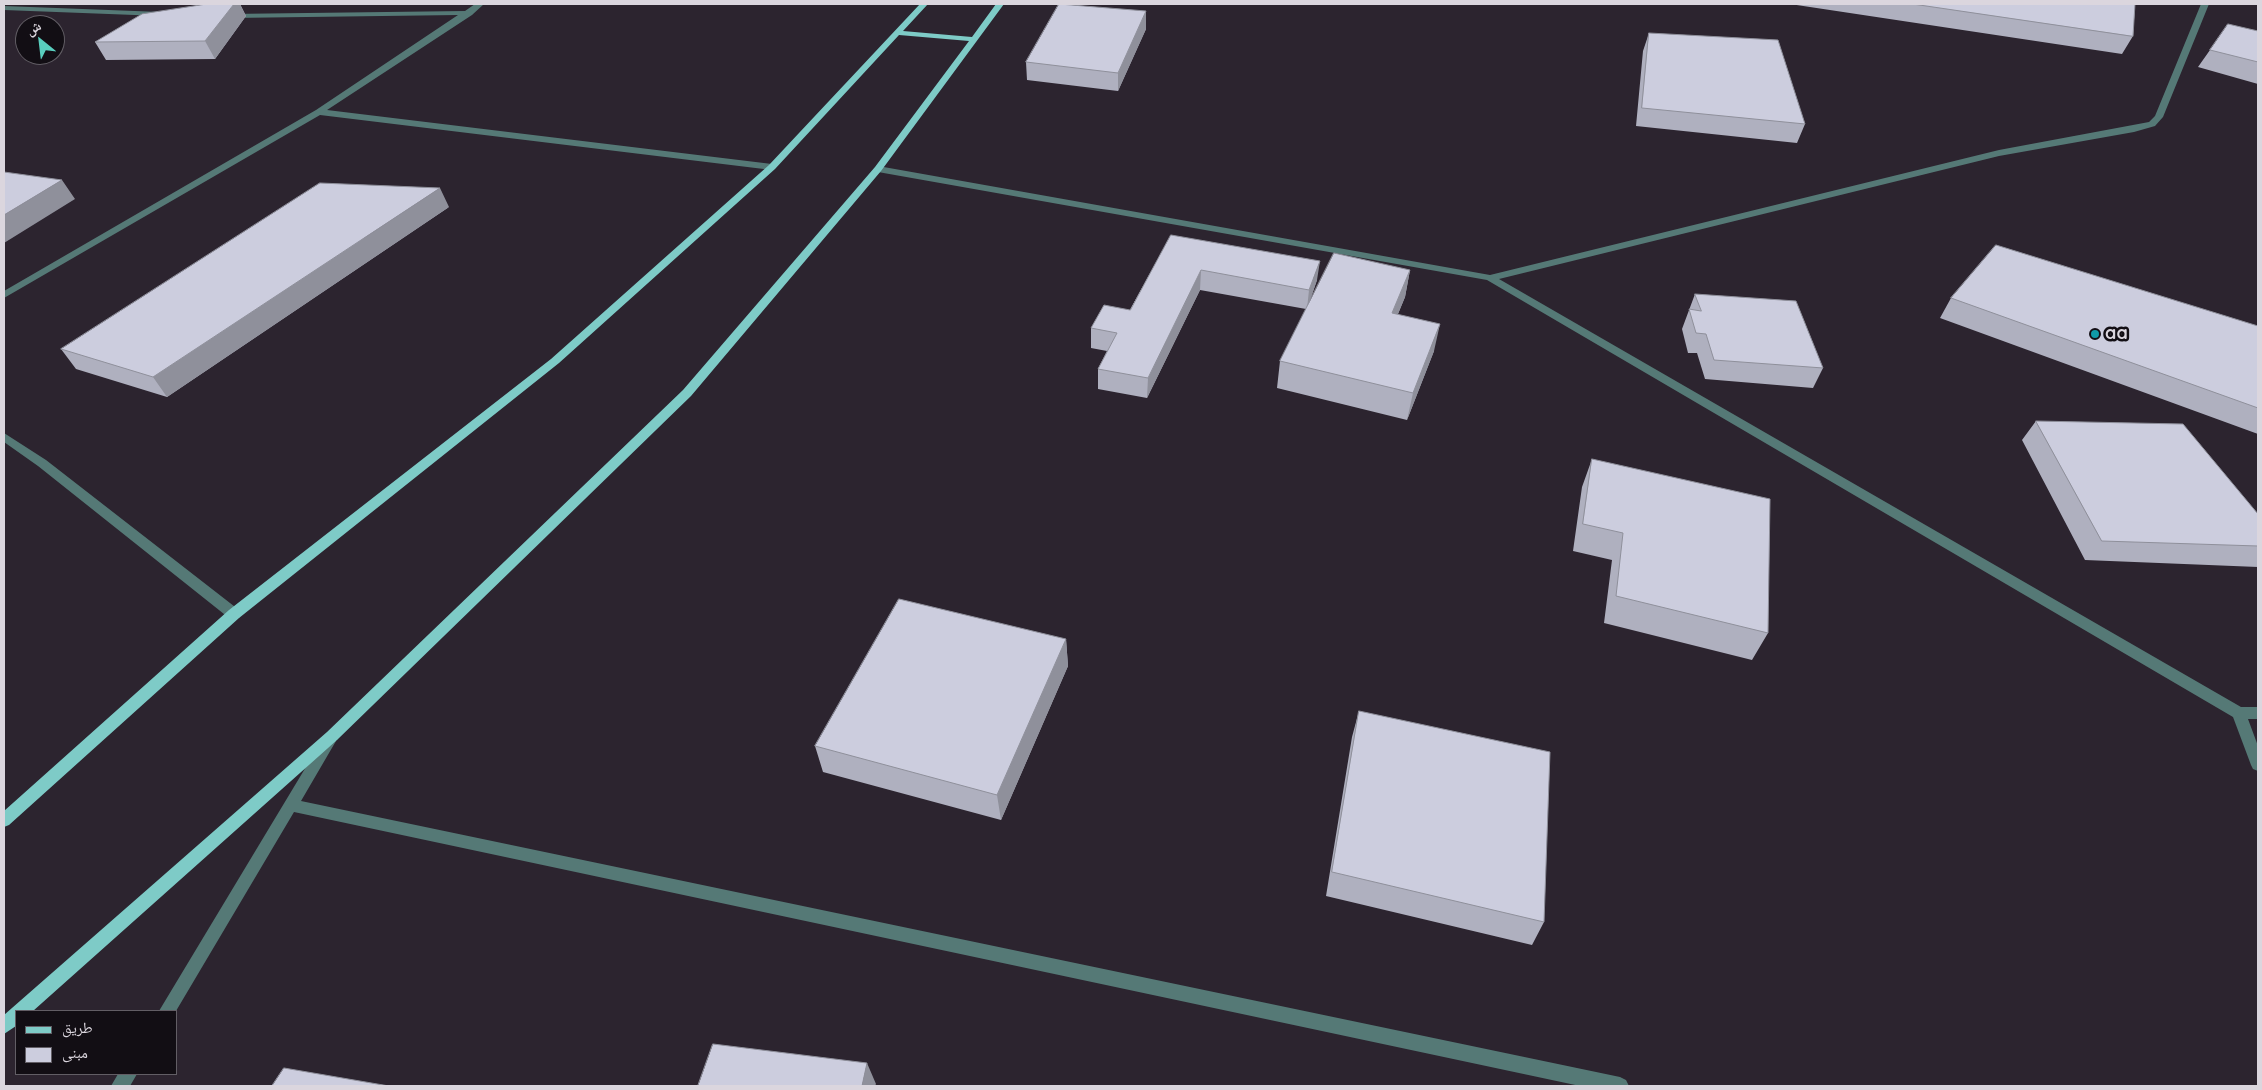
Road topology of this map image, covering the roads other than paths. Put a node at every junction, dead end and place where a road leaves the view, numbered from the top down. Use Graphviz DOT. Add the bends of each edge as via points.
graph roads {
  1 [pos="480,4"];
  2 [pos="924,4"];
  3 [pos="1000,4"];
  4 [pos="2204,4"];
  5 [pos="4,8"];
  6 [pos="469,13"];
  7 [pos="169,14"];
  8 [pos="227,16"];
  9 [pos="897,33"];
  10 [pos="974,39"];
  11 [pos="319,112"];
  12 [pos="772,167"];
  13 [pos="878,169"];
  14 [pos="1490,278"];
  15 [pos="4,295"];
  16 [pos="4,437"];
  17 [pos="234,614"];
  18 [pos="2238,713"];
  19 [pos="2258,713"];
  20 [pos="2258,723"];
  21 [pos="332,736"];
  22 [pos="2258,765"];
  23 [pos="290,805"];
  24 [pos="4,820"];
  25 [pos="22,1010"];
  26 [pos="168,1010"];
  27 [pos="15,1016"];
  28 [pos="4,1026"];
  29 [pos="127,1075"];
  30 [pos="120,1086"];
  31 [pos="1620,1086"];
  1 -- 6 [label="street"];
  2 -- 9 [label="main road"];
  3 -- 10 [label="main road"];
  4 -- 14 [label="street" via="2159,117 2152,124 2112,135 1999,153"];
  5 -- 7 [label="street"];
  6 -- 8 [label="street"];
  6 -- 11 [label="street"];
  9 -- 10 [label="main road"];
  9 -- 12 [label="main road"];
  10 -- 13 [label="main road"];
  11 -- 12 [label="street"];
  11 -- 15 [label="street"];
  12 -- 17 [label="main road" via="555,361"];
  13 -- 14 [label="street"];
  13 -- 21 [label="main road" via="687,393"];
  14 -- 18 [label="street"];
  16 -- 17 [label="street" via="42,463"];
  17 -- 24 [label="main road"];
  18 -- 19 [label="street"];
  18 -- 20 [label="street"];
  18 -- 22 [label="street"];
  21 -- 23 [label="street"];
  21 -- 25 [label="main road"];
  23 -- 26 [label="street"];
  23 -- 31 [label="street"];
  27 -- 28 [label="main road"];
  29 -- 30 [label="street"];
}
